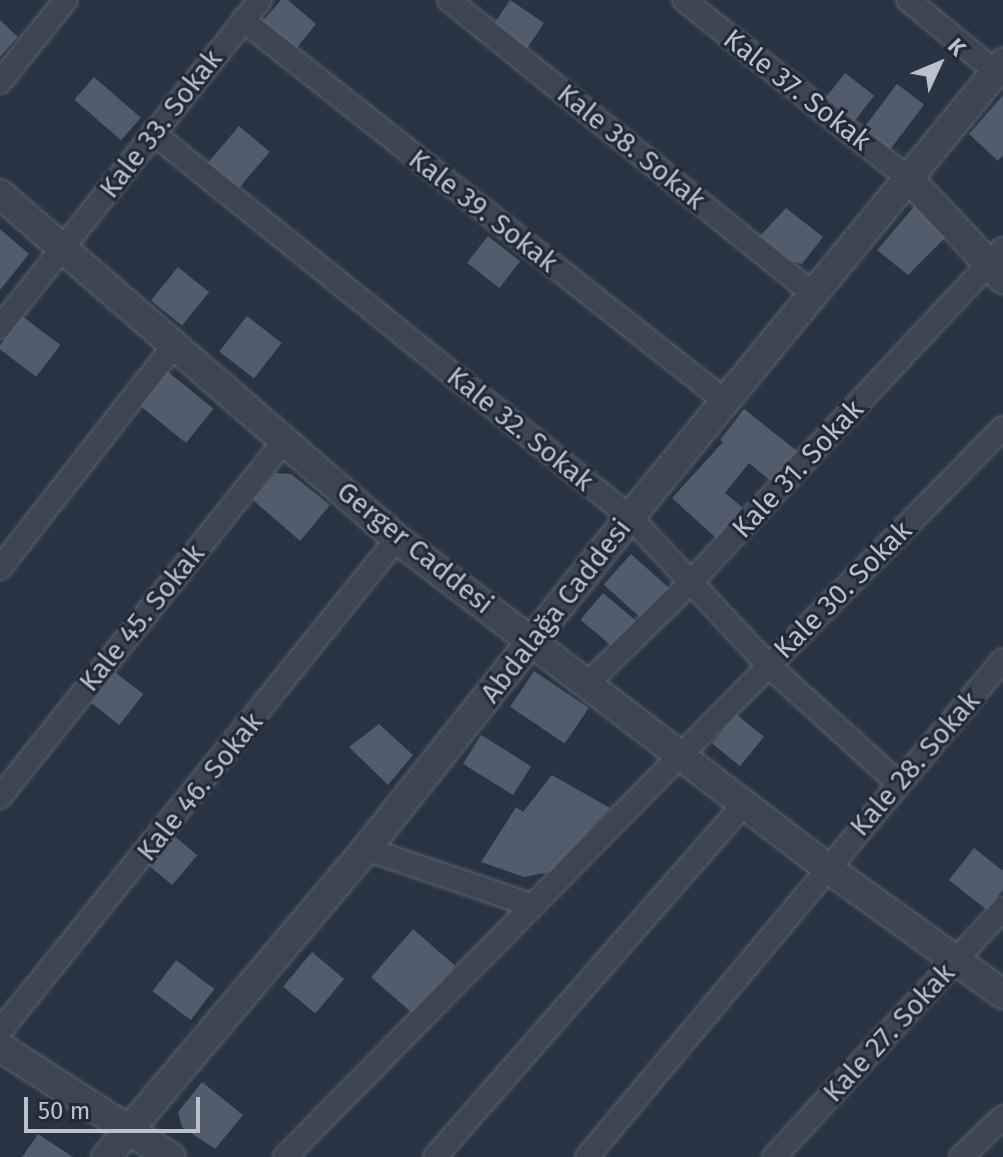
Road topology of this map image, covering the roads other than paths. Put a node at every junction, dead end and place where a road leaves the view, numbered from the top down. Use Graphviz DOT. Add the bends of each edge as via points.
graph roads {
  1 [pos="66,0"];
  2 [pos="260,0"];
  3 [pos="449,0"];
  4 [pos="684,0"];
  5 [pos="908,0"];
  6 [pos="243,20"];
  7 [pos="1000,68"];
  8 [pos="0,82"];
  9 [pos="153,133"];
  10 [pos="910,180"];
  11 [pos="0,194"];
  12 [pos="64,249"];
  13 [pos="999,264"];
  14 [pos="814,294"];
  15 [pos="0,327"];
  16 [pos="175,344"];
  17 [pos="725,401"];
  18 [pos="1003,428"];
  19 [pos="285,440"];
  20 [pos="630,517"];
  21 [pos="397,539"];
  22 [pos="0,568"];
  23 [pos="691,582"];
  24 [pos="534,641"];
  25 [pos="1003,660"];
  26 [pos="769,666"];
  27 [pos="587,684"];
  28 [pos="683,754"];
  29 [pos="898,783"];
  30 [pos="0,797"];
  31 [pos="744,804"];
  32 [pos="366,849"];
  33 [pos="826,867"];
  34 [pos="533,906"];
  35 [pos="1003,909"];
  36 [pos="957,960"];
  37 [pos="1003,994"];
  38 [pos="0,1031"];
  39 [pos="0,1047"];
  40 [pos="1003,1117"];
  41 [pos="129,1128"];
  42 [pos="106,1157"];
  43 [pos="171,1157"];
  44 [pos="285,1157"];
  45 [pos="435,1157"];
  46 [pos="587,1157"];
  47 [pos="774,1157"];
  48 [pos="961,1157"];
  1 -- 8 [label="street"];
  2 -- 6 [label="street, Kale 33. Sokak"];
  3 -- 14 [label="street, Kale 38. Sokak"];
  4 -- 10 [label="street, Kale 37. Sokak"];
  5 -- 7 [label="street"];
  6 -- 9 [label="street, Kale 33. Sokak"];
  6 -- 17 [label="street, Kale 39. Sokak"];
  7 -- 10 [label="street, Abdalağa Caddesi"];
  9 -- 12 [label="street, Kale 33. Sokak"];
  9 -- 20 [label="street, Kale 32. Sokak"];
  10 -- 13 [label="street"];
  10 -- 14 [label="street, Abdalağa Caddesi"];
  11 -- 12 [label="street, Gerger Caddesi"];
  12 -- 15 [label="street, Kale 33. Sokak"];
  12 -- 16 [label="street, Gerger Caddesi"];
  13 -- 23 [label="street, Kale 31. Sokak"];
  14 -- 17 [label="street, Abdalağa Caddesi"];
  16 -- 19 [label="street, Gerger Caddesi"];
  16 -- 22 [label="street"];
  17 -- 20 [label="street, Abdalağa Caddesi"];
  18 -- 26 [label="street, Kale 30. Sokak"];
  19 -- 21 [label="street, Gerger Caddesi"];
  19 -- 30 [label="street, Kale 45. Sokak"];
  20 -- 23 [label="street, Kale 32. Sokak"];
  20 -- 24 [label="street, Abdalağa Caddesi"];
  21 -- 24 [label="street, Gerger Caddesi"];
  21 -- 38 [label="street, Kale 46. Sokak"];
  23 -- 26 [label="street, Kale 32. Sokak"];
  23 -- 27 [label="street, Kale 31. Sokak"];
  24 -- 27 [label="street, Gerger Caddesi"];
  24 -- 32 [label="street, Abdalağa Caddesi"];
  25 -- 29 [label="street, Kale 28. Sokak"];
  26 -- 28 [label="street, Kale 30. Sokak"];
  26 -- 29 [label="street, Kale 32. Sokak"];
  27 -- 28 [label="street, Gerger Caddesi"];
  28 -- 31 [label="street, Gerger Caddesi"];
  28 -- 34 [label="street, Kale 30. Sokak"];
  29 -- 33 [label="street, Kale 28. Sokak"];
  31 -- 33 [label="street, Gerger Caddesi"];
  31 -- 45 [label="street"];
  32 -- 34 [label="street"];
  32 -- 41 [label="street, Abdalağa Caddesi"];
  33 -- 36 [label="street, Gerger Caddesi"];
  33 -- 46 [label="street, Kale 28. Sokak"];
  34 -- 44 [label="street, Kale 30. Sokak"];
  35 -- 36 [label="street, Kale 27. Sokak"];
  36 -- 37 [label="street, Gerger Caddesi"];
  36 -- 47 [label="street, Kale 27. Sokak"];
  39 -- 41 [label="street"];
  40 -- 48 [label="street"];
  41 -- 42 [label="street, Abdalağa Caddesi"];
  41 -- 43 [label="street"];
}
